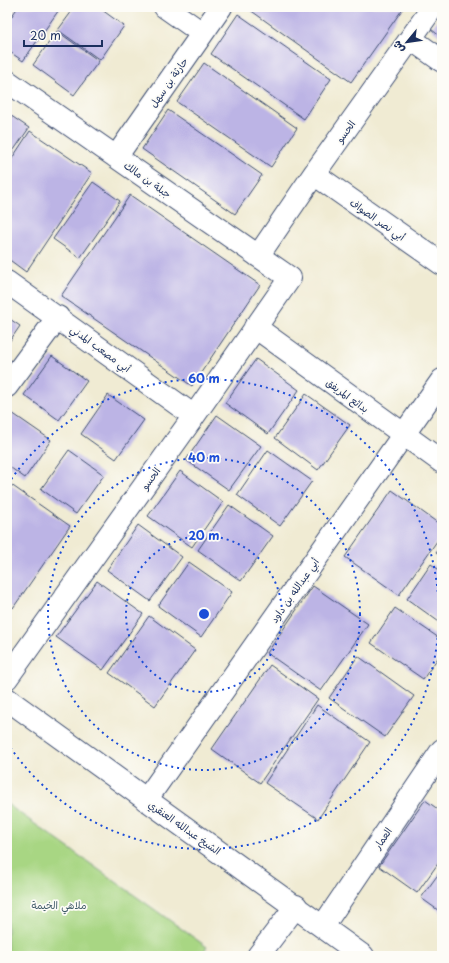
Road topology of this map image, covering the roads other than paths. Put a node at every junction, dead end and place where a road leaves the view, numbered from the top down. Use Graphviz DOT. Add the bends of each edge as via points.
graph roads {
  1 [pos="165,7"];
  2 [pos="221,7"];
  3 [pos="433,7"];
  4 [pos="202,33"];
  5 [pos="411,39"];
  6 [pos="442,61"];
  7 [pos="7,81"];
  8 [pos="116,156"];
  9 [pos="314,174"];
  10 [pos="258,256"];
  11 [pos="442,264"];
  12 [pos="290,278"];
  13 [pos="7,282"];
  14 [pos="58,317"];
  15 [pos="255,327"];
  16 [pos="442,380"];
  17 [pos="7,386"];
  18 [pos="194,416"];
  19 [pos="404,435"];
  20 [pos="442,462"];
  21 [pos="7,678"];
  22 [pos="7,699"];
  23 [pos="442,750"];
  24 [pos="146,800"];
  25 [pos="296,906"];
  26 [pos="322,926"];
  27 [pos="258,956"];
  28 [pos="364,956"];
  1 -- 4 [label="street"];
  2 -- 4 [label="street, حارثة بن سهل"];
  3 -- 5 [label="street, الحسو"];
  4 -- 8 [label="street, حارثة بن سهل"];
  5 -- 6 [label="street"];
  5 -- 9 [label="street, الحسو"];
  7 -- 8 [label="street, جبلة بن مالك"];
  8 -- 10 [label="street, جبلة بن مالك"];
  9 -- 10 [label="street, الحسو"];
  9 -- 11 [label="street, أبي نصر الصواف"];
  10 -- 12 [label="street, جبلة بن مالك"];
  12 -- 15 [label="street, الحسو"];
  13 -- 14 [label="street, أبي مصعب المدني"];
  14 -- 17 [label="street"];
  14 -- 18 [label="street, أبي مصعب المدني"];
  15 -- 18 [label="street, الحسو"];
  15 -- 19 [label="street, بدائع المريفق"];
  16 -- 19 [label="street, أبي عبدالله بن داود"];
  18 -- 21 [label="street, الحسو"];
  19 -- 20 [label="street, بدائع المريفق"];
  19 -- 24 [label="street, أبي عبدالله بن داود"];
  22 -- 24 [label="street, الشيخ عبدالله العنقري"];
  23 -- 26 [label="street, العمار"];
  24 -- 25 [label="street, الشيخ عبدالله العنقري"];
  25 -- 26 [label="street, الشيخ عبدالله العنقري"];
  25 -- 27 [label="street"];
  26 -- 28 [label="street, الشيخ عبدالله العنقري"];
}
